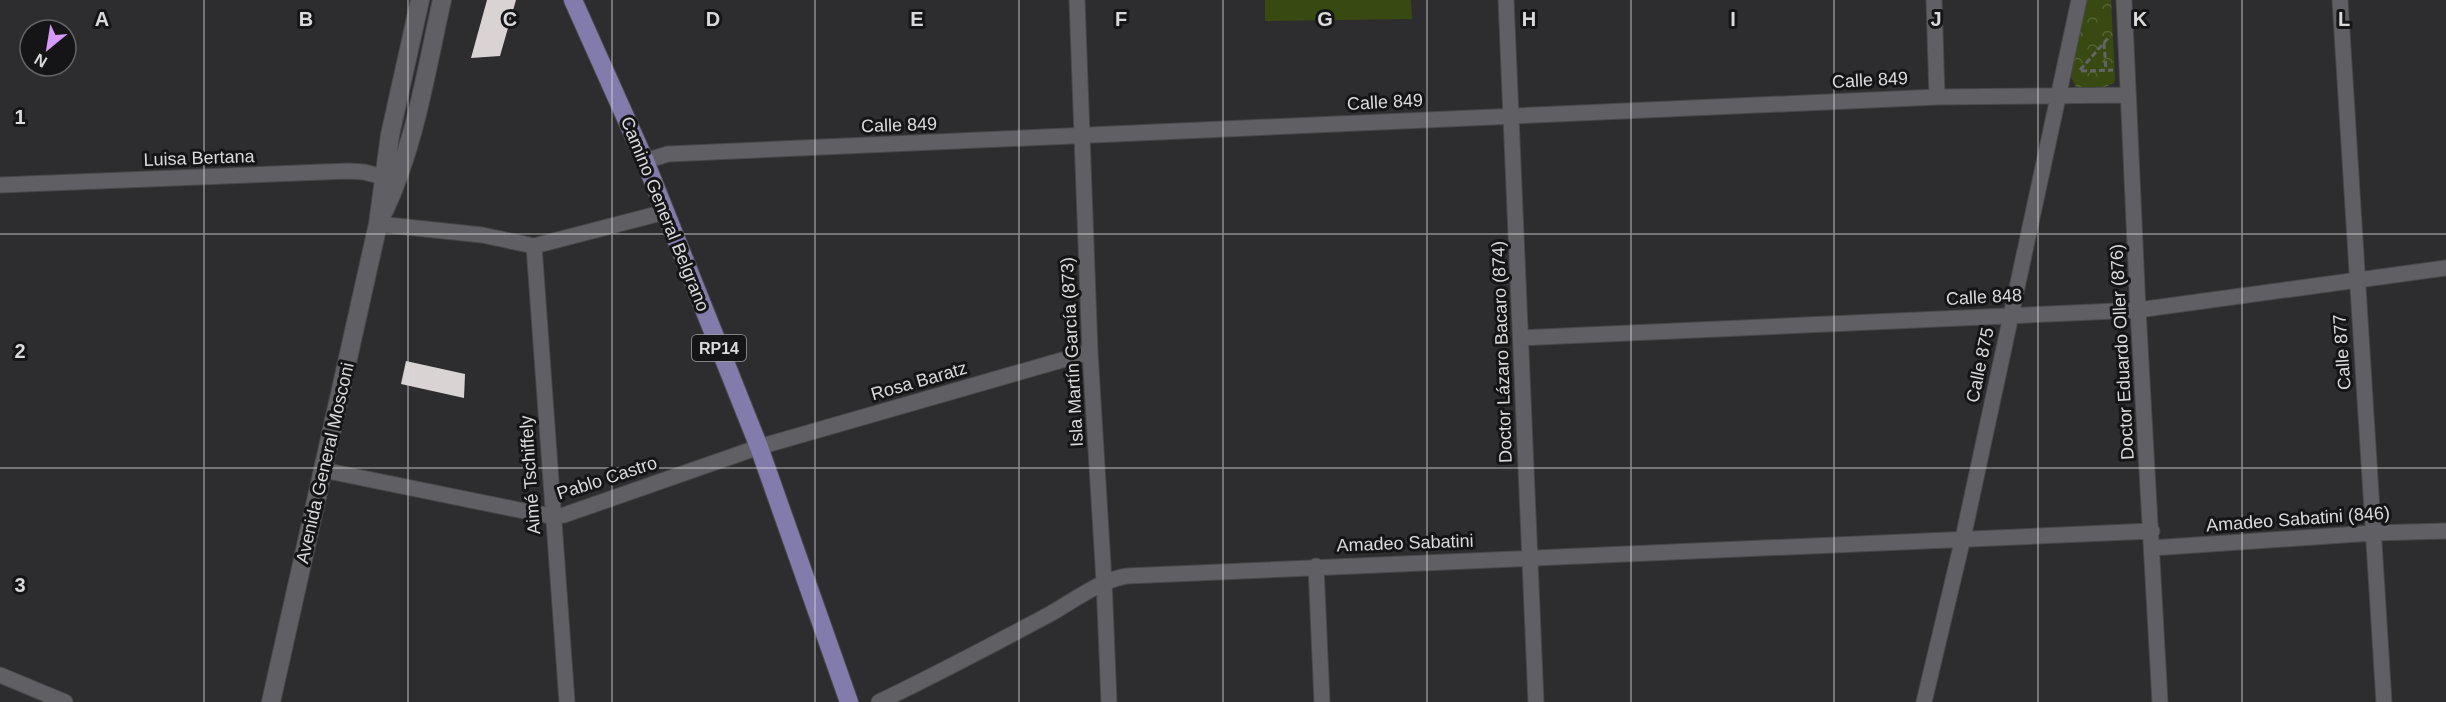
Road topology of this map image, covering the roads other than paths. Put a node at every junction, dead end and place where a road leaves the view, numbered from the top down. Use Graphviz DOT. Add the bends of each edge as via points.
graph roads {
  1 [pos="420,0"];
  2 [pos="442,0"];
  3 [pos="573,0"];
  4 [pos="1077,0"];
  5 [pos="1506,0"];
  6 [pos="1934,0"];
  7 [pos="2079,0"];
  8 [pos="2124,0"];
  9 [pos="2340,0"];
  10 [pos="2059,92"];
  11 [pos="2127,95"];
  12 [pos="1937,97"];
  13 [pos="1512,116"];
  14 [pos="1082,136"];
  15 [pos="645,160"];
  16 [pos="391,178"];
  17 [pos="0,185"];
  18 [pos="664,212"];
  19 [pos="378,224"];
  20 [pos="534,246"];
  21 [pos="2446,268"];
  22 [pos="2356,280"];
  23 [pos="2138,310"];
  24 [pos="2011,315"];
  25 [pos="1521,338"];
  26 [pos="1090,352"];
  27 [pos="759,447"];
  28 [pos="323,470"];
  29 [pos="552,516"];
  30 [pos="2151,531"];
  31 [pos="2446,531"];
  32 [pos="2373,532"];
  33 [pos="1963,538"];
  34 [pos="2152,548"];
  35 [pos="1529,557"];
  36 [pos="1316,566"];
  37 [pos="1104,581"];
  38 [pos="0,675"];
  39 [pos="65,702"];
  40 [pos="271,702"];
  41 [pos="567,702"];
  42 [pos="849,702"];
  43 [pos="879,702"];
  44 [pos="1109,702"];
  45 [pos="1322,702"];
  46 [pos="1536,702"];
  47 [pos="1924,702"];
  48 [pos="2160,702"];
  49 [pos="2384,702"];
  1 -- 16 [label="main road, Avenida General Mosconi"];
  2 -- 16 [label="main road, Avenida General Mosconi"];
  3 -- 15 [label="main road, Camino General Belgrano / RP14"];
  4 -- 14 [label="street, Isla Martín García (873)"];
  5 -- 13 [label="street, Doctor Lázaro Bacaro (874)"];
  6 -- 12 [label="street"];
  7 -- 10 [label="street, Calle 875"];
  8 -- 11 [label="street, Doctor Eduardo Oller (876)"];
  9 -- 22 [label="street, Calle 877"];
  10 -- 11 [label="street, Calle 849"];
  10 -- 12 [label="street, Calle 849"];
  10 -- 24 [label="street, Calle 875"];
  11 -- 23 [label="street, Doctor Eduardo Oller (876)"];
  12 -- 13 [label="street, Calle 849"];
  13 -- 14 [label="street, Calle 849"];
  13 -- 25 [label="street, Doctor Lázaro Bacaro (874)"];
  14 -- 15 [label="street, Calle 849" via="668,154"];
  14 -- 26 [label="street, Isla Martín García (873)"];
  15 -- 18 [label="main road, Camino General Belgrano / RP14"];
  16 -- 17 [label="street, Luisa Bertana" via="348,171"];
  16 -- 19 [label="main road, Avenida General Mosconi"];
  18 -- 20 [label="street"];
  18 -- 27 [label="main road, Camino General Belgrano / RP14"];
  19 -- 20 [label="street" via="482,235"];
  19 -- 28 [label="main road, Avenida General Mosconi"];
  20 -- 29 [label="street, Aimé Tschiffely"];
  21 -- 22 [label="street, Calle 848"];
  22 -- 23 [label="street, Calle 848"];
  22 -- 32 [label="street, Calle 877"];
  23 -- 24 [label="street, Calle 848"];
  23 -- 30 [label="street, Doctor Eduardo Oller (876)"];
  24 -- 25 [label="street, Calle 848"];
  24 -- 33 [label="street, Calle 875"];
  25 -- 35 [label="street, Doctor Lázaro Bacaro (874)"];
  26 -- 27 [label="street, Rosa Baratz"];
  26 -- 37 [label="street, Isla Martín García (873)"];
  27 -- 29 [label="street, Pablo Castro"];
  27 -- 42 [label="main road, Camino General Belgrano / RP14"];
  28 -- 29 [label="street, Pablo Castro"];
  28 -- 40 [label="main road, Avenida General Mosconi"];
  29 -- 41 [label="street, Aimé Tschiffely"];
  30 -- 33 [label="street"];
  30 -- 34 [label="street, Doctor Eduardo Oller (876)"];
  31 -- 32 [label="street, Amadeo Sabatini (846)"];
  32 -- 34 [label="street, Amadeo Sabatini (846)"];
  32 -- 49 [label="street, Calle 877"];
  33 -- 35 [label="street, Amadeo Sabatini"];
  33 -- 47 [label="street, Calle 875"];
  34 -- 48 [label="street, Doctor Eduardo Oller (876)"];
  35 -- 36 [label="street, Amadeo Sabatini"];
  35 -- 46 [label="street, Doctor Lázaro Bacaro (874)"];
  36 -- 37 [label="street, Amadeo Sabatini" via="1127,576"];
  36 -- 45 [label="street"];
  37 -- 43 [label="street, Amadeo Sabatini" via="1083,596"];
  37 -- 44 [label="street, Isla Martín García (873)"];
  38 -- 39 [label="street"];
}
